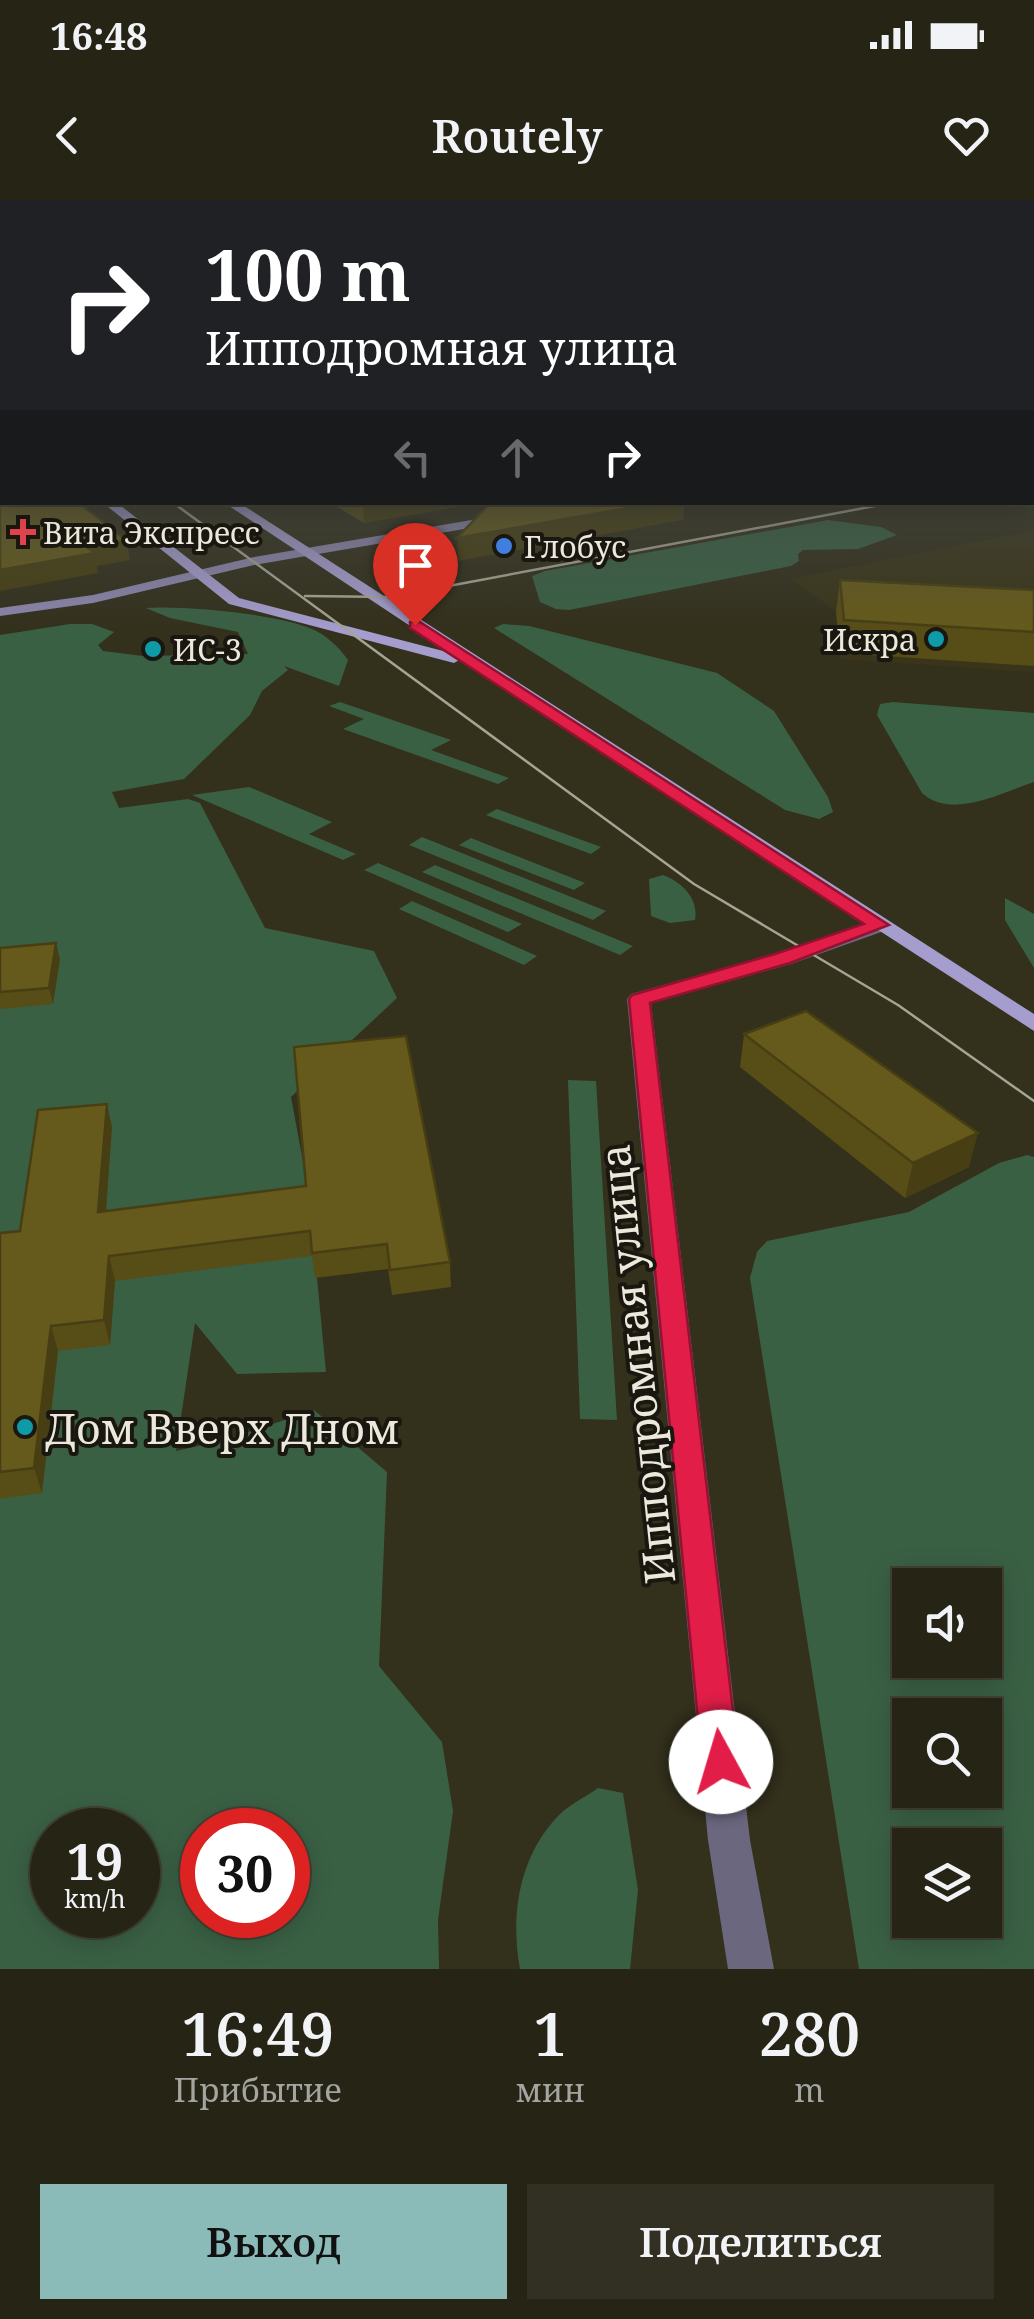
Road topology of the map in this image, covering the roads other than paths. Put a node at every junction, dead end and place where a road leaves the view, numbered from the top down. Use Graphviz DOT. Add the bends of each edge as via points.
graph roads {
  1 [pos="112,505"];
  2 [pos="233,505"];
  3 [pos="507,518"];
  4 [pos="305,552"];
  5 [pos="198,574"];
  6 [pos="0,612"];
  7 [pos="473,663"];
  8 [pos="879,925"];
  9 [pos="1034,1024"];
  10 [pos="751,1969"];
  1 -- 5 [label="main road"];
  2 -- 4 [label="main road"];
  3 -- 4 [label="main road"];
  4 -- 5 [label="main road"];
  4 -- 7 [label="main road"];
  5 -- 6 [label="main road"];
  5 -- 7 [label="main road" via="234,600"];
  7 -- 8 [label="main road"];
  8 -- 9 [label="main road"];
  8 -- 10 [label="street, Ипподромная улица" via="640,999 727,1821"];
}
